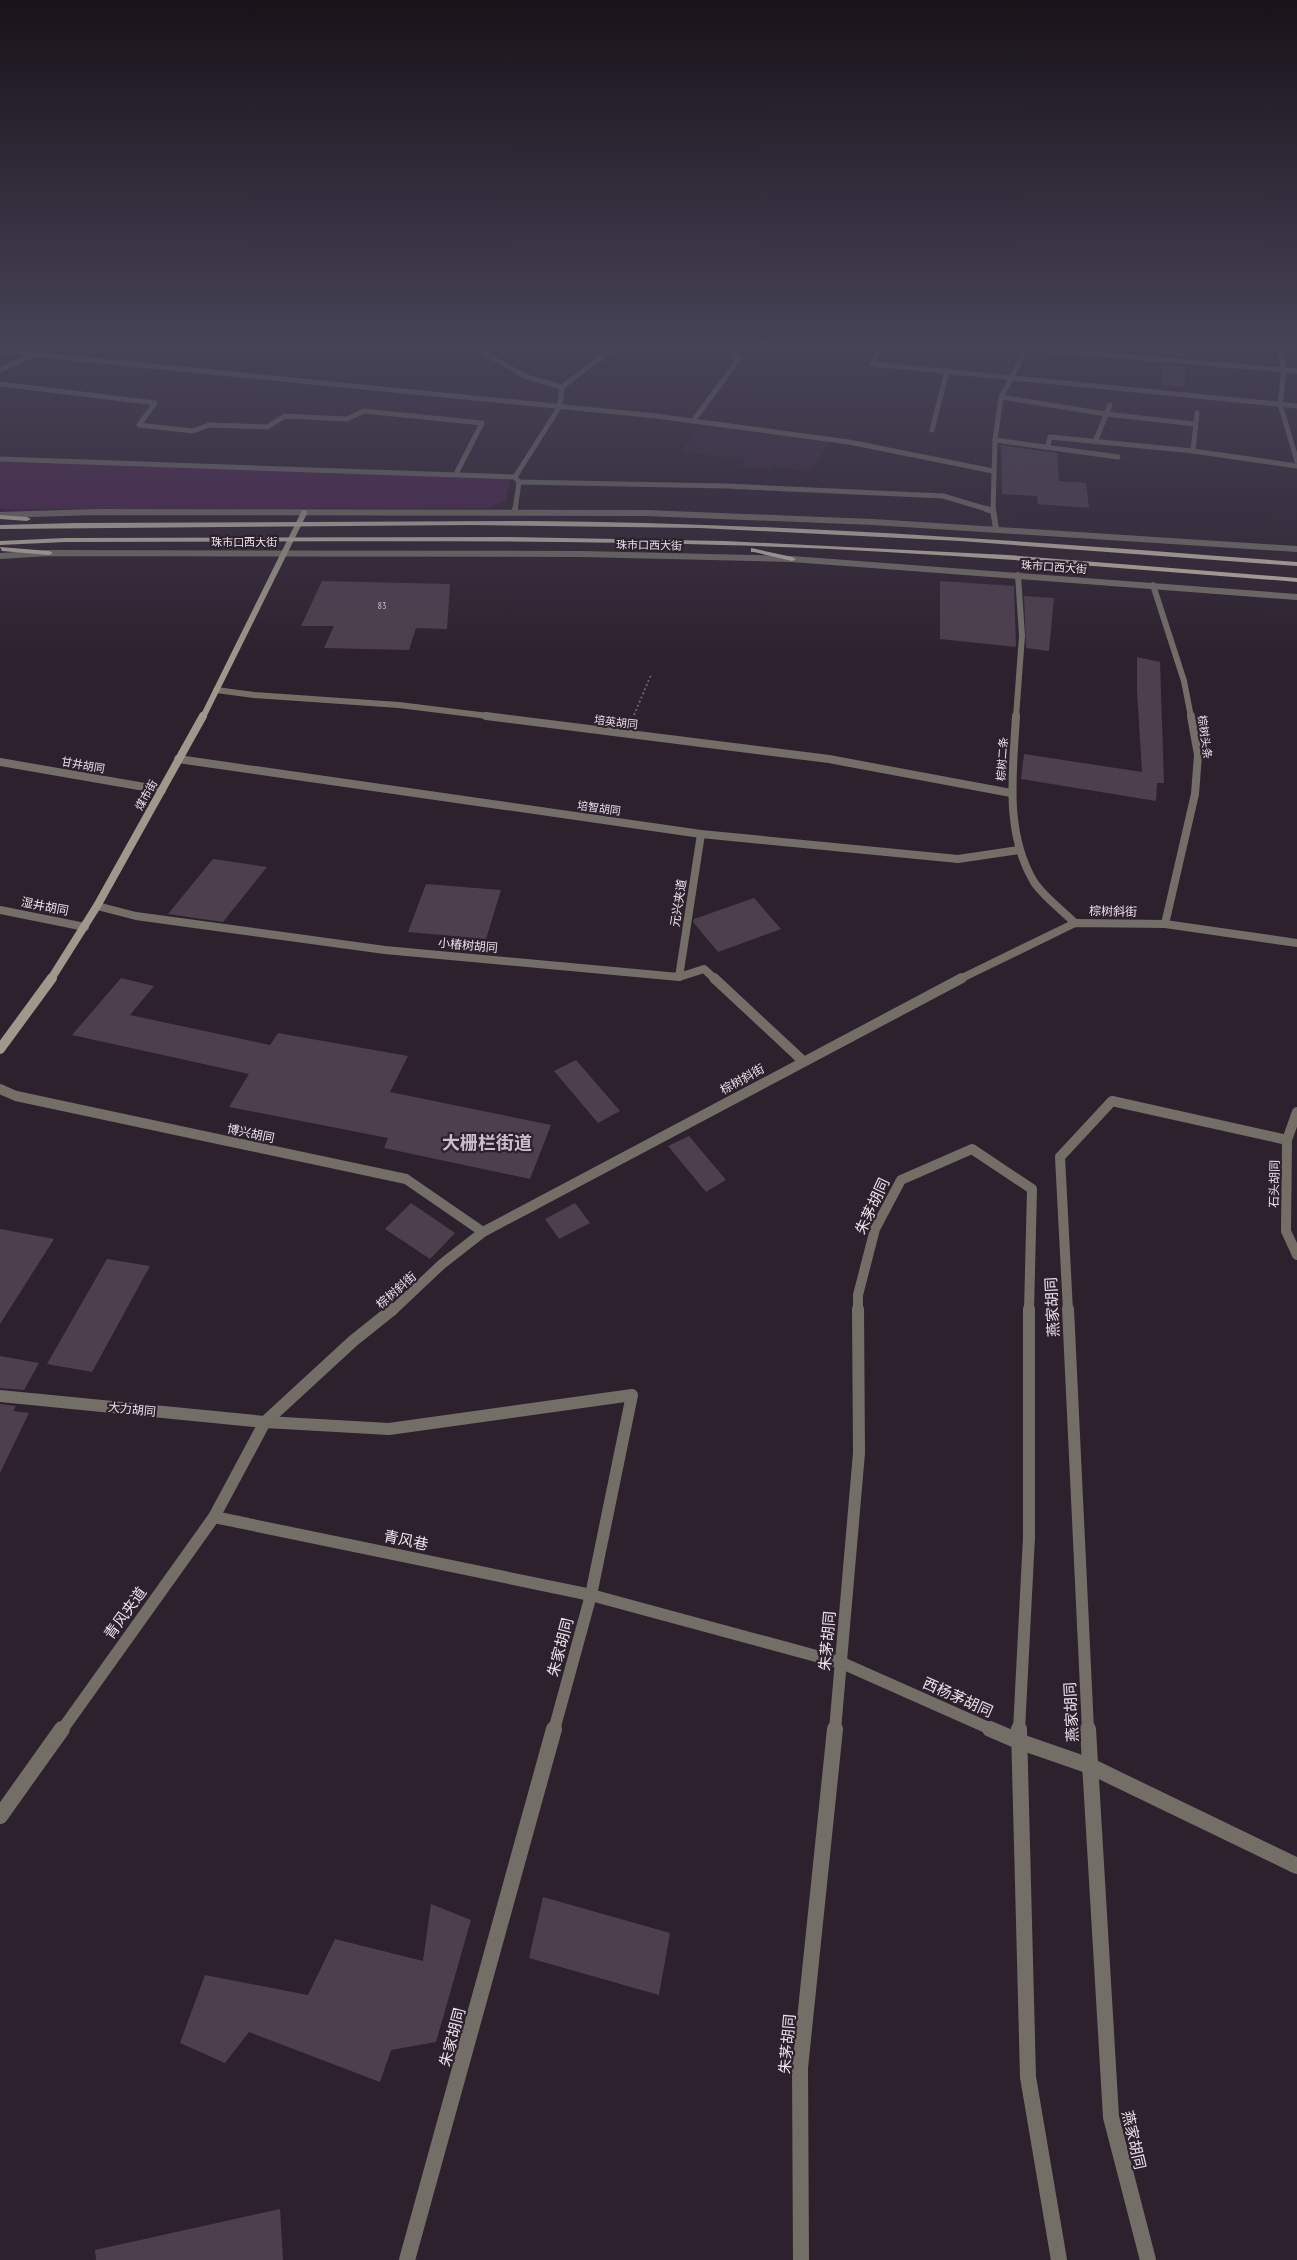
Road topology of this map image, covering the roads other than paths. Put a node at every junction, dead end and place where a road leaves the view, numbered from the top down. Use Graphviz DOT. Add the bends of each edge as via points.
graph roads {
  1 [pos="467,451"];
  2 [pos="534,451"];
  3 [pos="898,451"];
  4 [pos="994,451"];
  5 [pos="1083,451"];
  6 [pos="1196,451"];
  7 [pos="1118,457"];
  8 [pos="0,458"];
  9 [pos="1297,466"];
  10 [pos="993,470"];
  11 [pos="456,474"];
  12 [pos="517,480"];
  13 [pos="993,511"];
  14 [pos="515,512"];
  15 [pos="304,513"];
  16 [pos="0,516"];
  17 [pos="92,524"];
  18 [pos="298,524"];
  19 [pos="0,527"];
  20 [pos="996,529"];
  21 [pos="291,540"];
  22 [pos="0,542"];
  23 [pos="724,543"];
  24 [pos="0,549"];
  25 [pos="1297,549"];
  26 [pos="49,553"];
  27 [pos="284,554"];
  28 [pos="0,556"];
  29 [pos="792,559"];
  30 [pos="1297,564"];
  31 [pos="1018,575"];
  32 [pos="1297,580"];
  33 [pos="1153,585"];
  34 [pos="1297,597"];
  35 [pos="216,690"];
  36 [pos="178,759"];
  37 [pos="0,762"];
  38 [pos="162,790"];
  39 [pos="1011,793"];
  40 [pos="701,834"];
  41 [pos="1019,850"];
  42 [pos="97,906"];
  43 [pos="0,910"];
  44 [pos="1075,923"];
  45 [pos="1165,924"];
  46 [pos="85,927"];
  47 [pos="1297,943"];
  48 [pos="679,977"];
  49 [pos="0,1049"];
  50 [pos="803,1061"];
  51 [pos="0,1089"];
  52 [pos="1297,1112"];
  53 [pos="1287,1140"];
  54 [pos="483,1232"];
  55 [pos="1297,1255"];
  56 [pos="0,1396"];
  57 [pos="265,1422"];
  58 [pos="214,1517"];
  59 [pos="591,1595"];
  60 [pos="842,1663"];
  61 [pos="1018,1742"];
  62 [pos="1090,1766"];
  63 [pos="0,1816"];
  64 [pos="1297,1866"];
  65 [pos="407,2260"];
  66 [pos="801,2260"];
  67 [pos="1059,2260"];
  68 [pos="1148,2260"];
  1 -- 11 [label="street"];
  2 -- 12 [label="street"];
  3 -- 10 [label="street"];
  4 -- 10 [label="street"];
  5 -- 7 [label="street"];
  6 -- 9 [label="street"];
  8 -- 11 [label="street"];
  10 -- 13 [label="street"];
  11 -- 12 [label="street"];
  12 -- 13 [label="street" via="943,496"];
  12 -- 14 [label="street"];
  13 -- 20 [label="street"];
  14 -- 15 [label="street"];
  14 -- 20 [label="street" via="646,513"];
  15 -- 16 [label="street" via="96,512"];
  15 -- 18 [label="main road, 煤市街"];
  16 -- 17 [label="main road"];
  17 -- 18 [label="main road, 珠市口西大街"];
  17 -- 19 [label="main road, 珠市口西大街"];
  18 -- 21 [label="main road, 煤市街"];
  18 -- 30 [label="main road, 珠市口西大街" via="592,524 750,528"];
  20 -- 25 [label="street"];
  21 -- 22 [label="main road, 珠市口西大街"];
  21 -- 23 [label="main road, 珠市口西大街" via="509,539"];
  21 -- 27 [label="main road, 煤市街"];
  23 -- 29 [label="main road"];
  23 -- 32 [label="main road, 珠市口西大街" via="1008,557"];
  24 -- 26 [label="main road"];
  26 -- 27 [label="street, 珠市口西大街"];
  26 -- 28 [label="street, 珠市口西大街"];
  27 -- 29 [label="street, 珠市口西大街" via="582,554"];
  27 -- 35 [label="main road, 煤市街"];
  29 -- 31 [label="street, 珠市口西大街"];
  31 -- 33 [label="street, 珠市口西大街"];
  31 -- 39 [label="street, 棕树二条" via="1022,636"];
  33 -- 34 [label="street, 珠市口西大街"];
  33 -- 45 [label="street, 棕树头条" via="1184,681 1198,756 1195,794"];
  35 -- 36 [label="main road, 煤市街"];
  35 -- 39 [label="street, 培英胡同" via="399,705 829,758"];
  36 -- 38 [label="main road, 煤市街"];
  36 -- 40 [label="street, 培智胡同"];
  37 -- 38 [label="street, 甘井胡同"];
  38 -- 42 [label="main road, 煤市街"];
  39 -- 41 [label="street, 棕树二条"];
  40 -- 41 [label="street, 培智胡同" via="958,859"];
  40 -- 48 [label="street, 元兴夹道"];
  41 -- 44 [label="street, 棕树二条" via="1035,882"];
  42 -- 46 [label="main road, 煤市街"];
  42 -- 48 [label="street, 小椿树胡同" via="136,916 385,950"];
  43 -- 46 [label="street, 湿井胡同"];
  44 -- 45 [label="street, 棕树斜街"];
  44 -- 50 [label="street, 棕树斜街" via="923,997"];
  45 -- 47 [label="street, 棕树斜街"];
  46 -- 49 [label="main road, 煤市街"];
  48 -- 50 [label="street, 小椿树胡同" via="704,969"];
  50 -- 54 [label="street, 棕树斜街"];
  51 -- 54 [label="street, 博兴胡同" via="16,1096 406,1179"];
  52 -- 53 [label="street, 石头胡同"];
  53 -- 55 [label="street, 石头胡同" via="1286,1231"];
  53 -- 62 [label="street, 燕家胡同" via="1112,1102 1060,1157"];
  54 -- 57 [label="street, 棕树斜街" via="353,1341"];
  56 -- 57 [label="street, 大力胡同"];
  57 -- 58 [label="street, 青风夹道"];
  57 -- 59 [label="street, 朱家胡同" via="389,1429 632,1395"];
  58 -- 59 [label="street, 青风巷"];
  58 -- 63 [label="street, 青风夹道"];
  59 -- 60 [label="street, 西杨茅胡同"];
  59 -- 65 [label="street, 朱家胡同"];
  60 -- 61 [label="street, 西杨茅胡同"];
  60 -- 61 [label="street, 朱茅胡同" via="859,1453 858,1295 876,1229 901,1180 972,1149 1032,1189 1028,1297 1030,1537"];
  60 -- 66 [label="street, 朱茅胡同" via="800,2068"];
  61 -- 62 [label="street, 西杨茅胡同"];
  61 -- 67 [label="street" via="1028,2077"];
  62 -- 64 [label="street, 西杨茅胡同"];
  62 -- 68 [label="street, 燕家胡同" via="1110,2117"];
}
